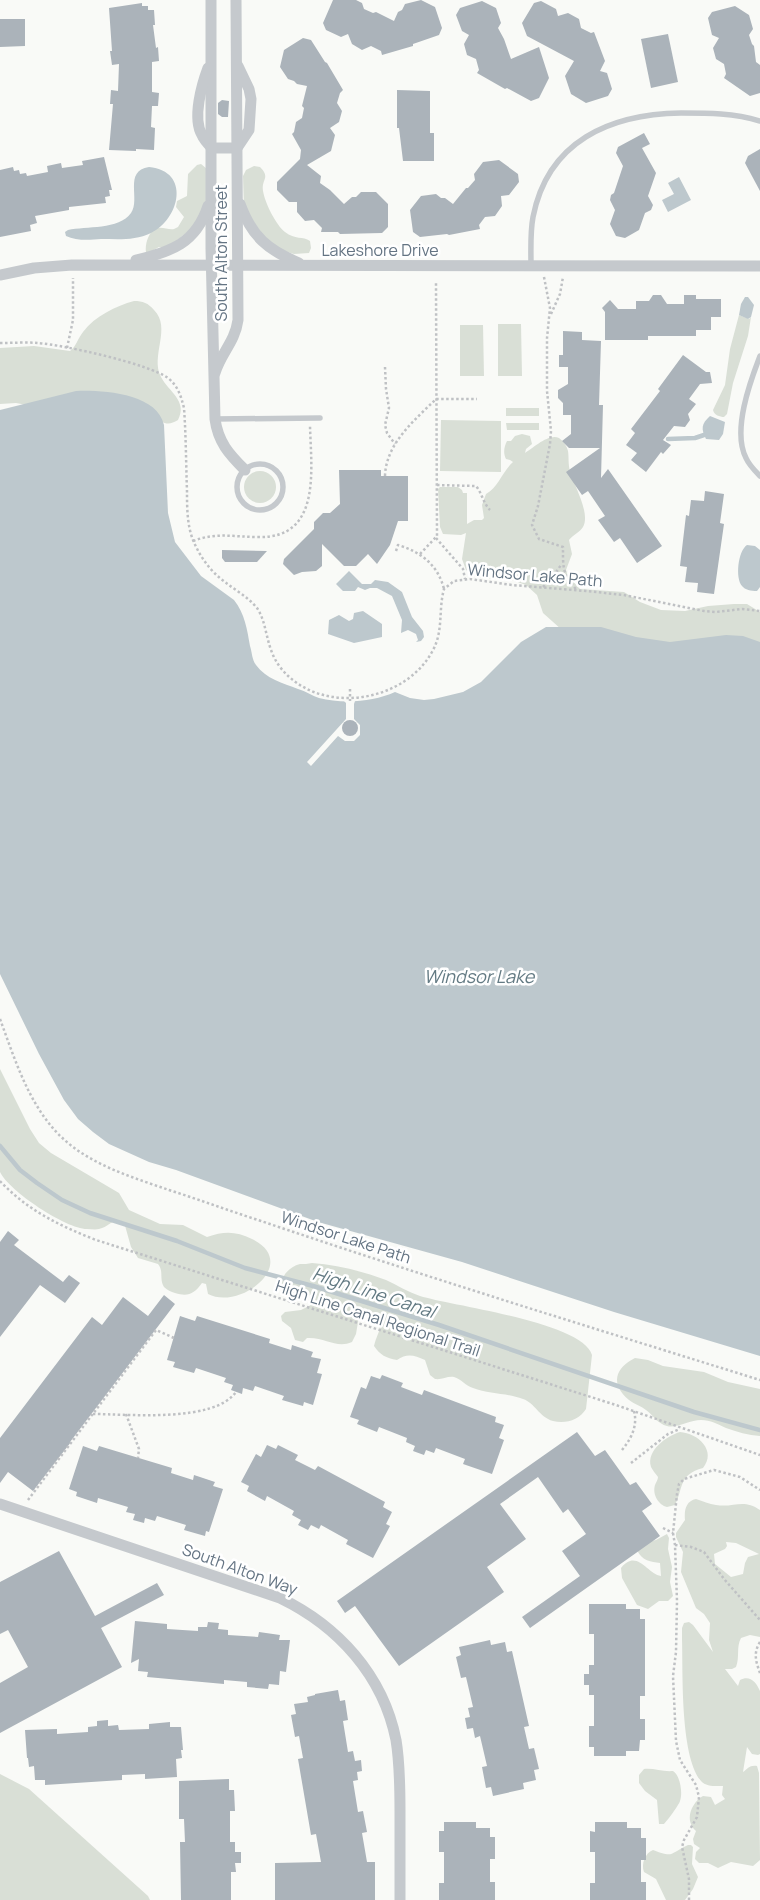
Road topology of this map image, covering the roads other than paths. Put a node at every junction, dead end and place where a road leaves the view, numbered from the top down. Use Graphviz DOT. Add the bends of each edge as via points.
graph roads {
  1 [pos="210,0"];
  2 [pos="236,0"];
  3 [pos="760,121"];
  4 [pos="212,148"];
  5 [pos="237,148"];
  6 [pos="211,197"];
  7 [pos="238,197"];
  8 [pos="119,264"];
  9 [pos="211,265"];
  10 [pos="238,266"];
  11 [pos="305,266"];
  12 [pos="537,266"];
  13 [pos="760,266"];
  14 [pos="0,275"];
  15 [pos="760,356"];
  16 [pos="213,382"];
  17 [pos="320,418"];
  18 [pos="215,419"];
  19 [pos="245,470"];
  20 [pos="760,476"];
  21 [pos="0,1504"];
  22 [pos="400,1900"];
  1 -- 4 [label="street, South Alton Street"];
  2 -- 5 [label="street" via="237,62 251,99 249,130"];
  3 -- 12 [label="lane" via="715,113 664,113 615,122 584,138 561,160 542,189 533,218"];
  4 -- 5 [label="street"];
  4 -- 6 [label="street, South Alton Street"];
  5 -- 7 [label="street, South Alton Street"];
  6 -- 8 [label="street" via="200,226 180,245"];
  6 -- 9 [label="street, South Alton Street"];
  7 -- 10 [label="street, South Alton Street"];
  7 -- 11 [label="street" via="259,238 276,253"];
  8 -- 9 [label="street, Lakeshore Drive"];
  8 -- 14 [label="street, Lakeshore Drive" via="34,268"];
  9 -- 10 [label="street, Lakeshore Drive"];
  9 -- 16 [label="street, South Alton Street"];
  10 -- 11 [label="street, Lakeshore Drive"];
  10 -- 16 [label="street, South Alton Street" via="236,330 232,343 218,363"];
  11 -- 12 [label="street, Lakeshore Drive"];
  12 -- 13 [label="street, Lakeshore Drive"];
  15 -- 20 [label="lane" via="746,393 742,431 745,457"];
  16 -- 18 [label="street, South Alton Street"];
  17 -- 18 [label="lane"];
  18 -- 19 [label="street, South Alton Street" via="223,446"];
  19 -- 19 [label="lane" via="238,479 237,487 245,504 263,510 276,504 284,486 276,470 263,464 255,464"];
  21 -- 22 [label="street, South Alton Way" via="276,1596 311,1615 345,1642 378,1690 396,1738 400,1775"];
}
